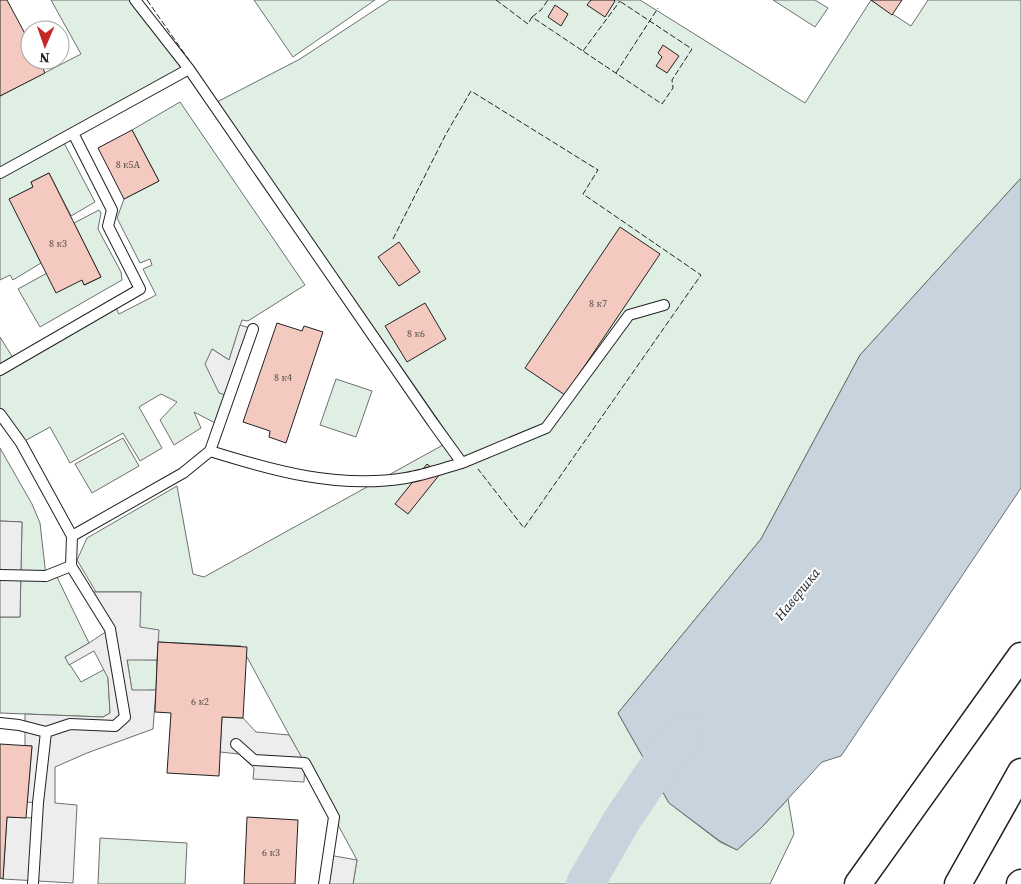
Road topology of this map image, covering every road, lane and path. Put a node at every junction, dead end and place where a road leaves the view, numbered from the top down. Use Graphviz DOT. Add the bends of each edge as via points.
graph roads {
  1 [pos="135,0"];
  2 [pos="189,69"];
  3 [pos="73,133"];
  4 [pos="0,174"];
  5 [pos="664,305"];
  6 [pos="253,328"];
  7 [pos="0,370"];
  8 [pos="0,414"];
  9 [pos="210,451"];
  10 [pos="462,463"];
  11 [pos="72,536"];
  12 [pos="71,566"];
  13 [pos="0,575"];
  14 [pos="1021,656"];
  15 [pos="0,723"];
  16 [pos="46,732"];
  17 [pos="236,744"];
  18 [pos="1021,772"];
  19 [pos="33,884"];
  20 [pos="324,884"];
  21 [pos="858,884"];
  22 [pos="958,884"];
  1 -- 2 [label="lane"];
  2 -- 3 [label="lane"];
  2 -- 10 [label="lane"];
  3 -- 4 [label="lane"];
  3 -- 7 [label="lane" via="112,210 108,226 140,289"];
  5 -- 10 [label="lane" via="630,315 546,428"];
  6 -- 9 [label="lane"];
  8 -- 11 [label="lane" via="21,443"];
  9 -- 10 [label="lane" via="263,468 311,478 352,480 406,478"];
  9 -- 11 [label="lane" via="183,473"];
  11 -- 12 [label="lane"];
  12 -- 13 [label="lane" via="46,576"];
  12 -- 16 [label="lane" via="110,629 125,717 115,726 70,724"];
  14 -- 21 [label="main road"];
  15 -- 16 [label="lane" via="20,724"];
  16 -- 19 [label="lane"];
  17 -- 20 [label="lane" via="254,760 305,763 334,817"];
  18 -- 22 [label="main road"];
}
